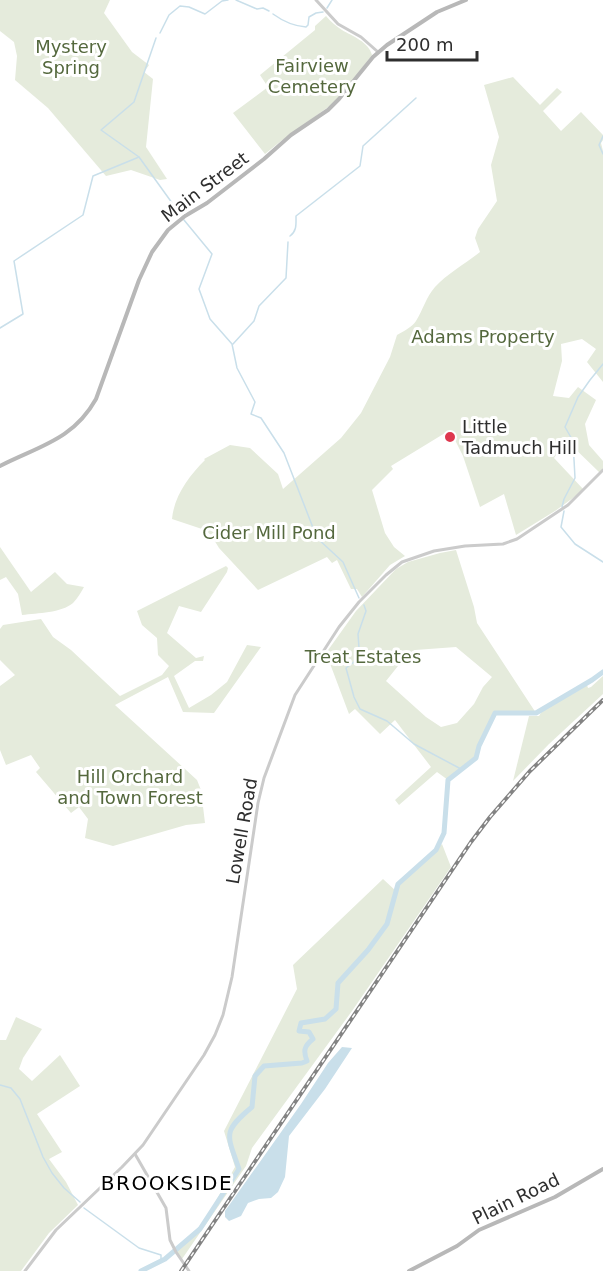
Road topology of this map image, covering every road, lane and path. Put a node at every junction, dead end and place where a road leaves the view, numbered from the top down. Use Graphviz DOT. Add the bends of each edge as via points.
graph roads {
  1 [pos="316,0"];
  2 [pos="466,0"];
  3 [pos="378,52"];
  4 [pos="0,466"];
  5 [pos="603,470"];
  6 [pos="135,1154"];
  7 [pos="603,1169"];
  8 [pos="25,1271"];
  9 [pos="189,1271"];
  10 [pos="409,1271"];
  1 -- 3 [label="street" via="338,24"];
  2 -- 3 [label="main road, Main Street" via="437,12"];
  3 -- 4 [label="main road, Main Street" via="328,110 207,203 174,223 152,252 139,280 87,414 60,437"];
  5 -- 6 [label="street, Lowell Road" via="560,512 518,539 503,544 442,549 393,567 359,602 326,646 295,695 264,778 232,976 220,1023 204,1055"];
  6 -- 8 [label="street, Lowell Road" via="56,1230"];
  6 -- 9 [label="street" via="166,1208 168,1235"];
  7 -- 10 [label="main road, Plain Road" via="555,1197 478,1230 457,1246"];
}
